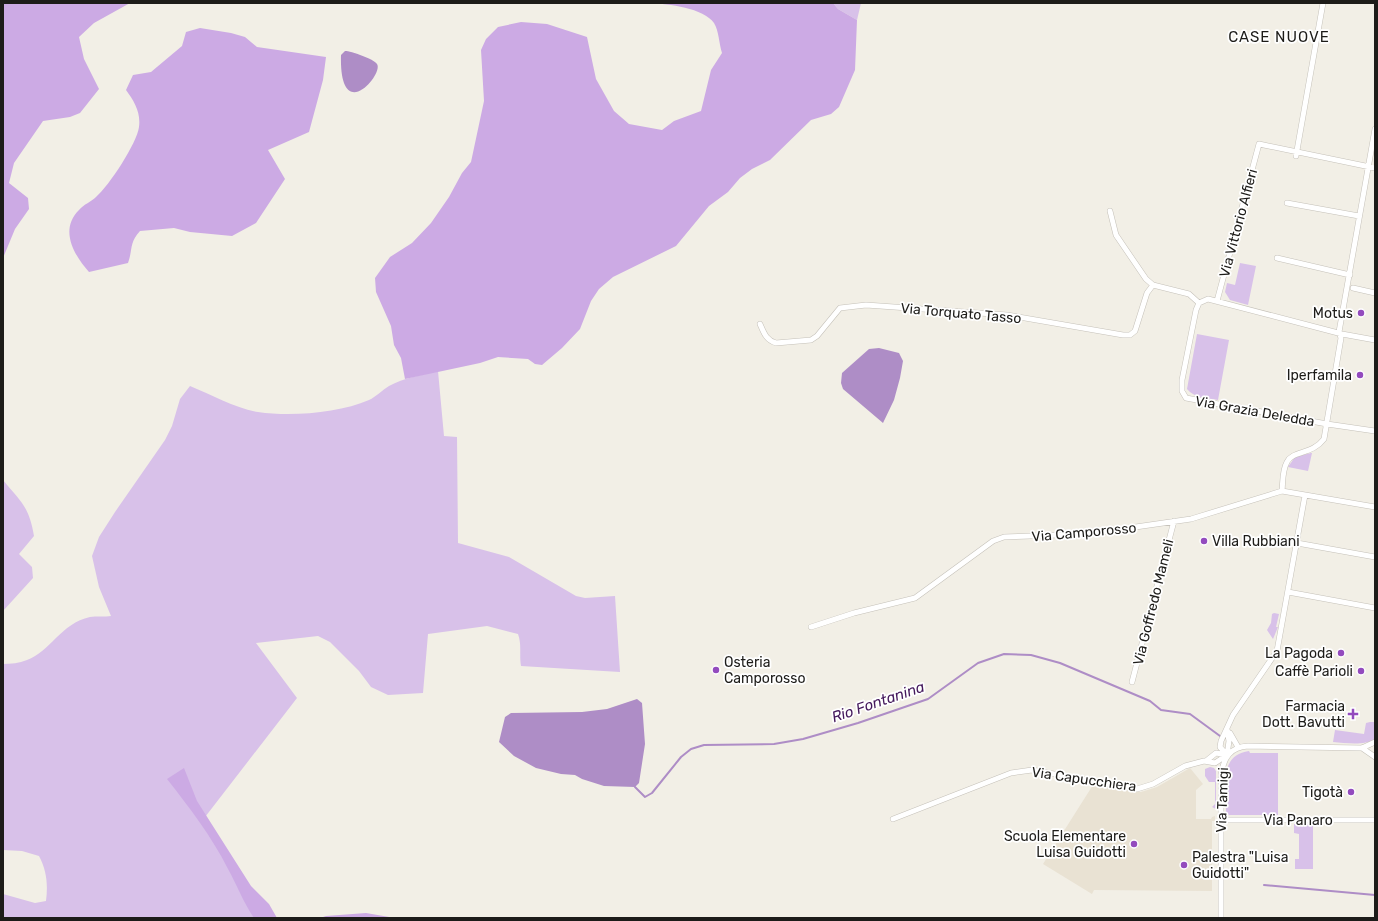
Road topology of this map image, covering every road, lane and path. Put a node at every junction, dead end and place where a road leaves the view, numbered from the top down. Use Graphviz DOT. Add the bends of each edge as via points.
graph roads {
  1 [pos="1323,3"];
  2 [pos="1375,129"];
  3 [pos="1296,154"];
  4 [pos="1368,167"];
  5 [pos="1375,168"];
  6 [pos="1287,203"];
  7 [pos="1110,211"];
  8 [pos="1359,216"];
  9 [pos="1277,258"];
  10 [pos="1350,275"];
  11 [pos="1153,285"];
  12 [pos="1353,288"];
  13 [pos="1375,293"];
  14 [pos="1217,301"];
  15 [pos="1199,303"];
  16 [pos="760,324"];
  17 [pos="1339,332"];
  18 [pos="1375,340"];
  19 [pos="1327,424"];
  20 [pos="1375,431"];
  21 [pos="1282,491"];
  22 [pos="1305,495"];
  23 [pos="1375,507"];
  24 [pos="1174,521"];
  25 [pos="1297,543"];
  26 [pos="1375,556"];
  27 [pos="1288,592"];
  28 [pos="1375,608"];
  29 [pos="811,627"];
  30 [pos="1132,682"];
  31 [pos="1227,728"];
  32 [pos="1374,743"];
  33 [pos="1238,747"];
  34 [pos="1364,749"];
  35 [pos="1375,750"];
  36 [pos="1227,755"];
  37 [pos="1375,757"];
  38 [pos="893,819"];
  39 [pos="1221,820"];
  40 [pos="1375,820"];
  41 [pos="1221,918"];
  1 -- 3 [label="street"];
  2 -- 4 [label="street"];
  3 -- 4 [label="street"];
  3 -- 14 [label="street, Via Vittorio Alfieri" via="1259,144"];
  4 -- 5 [label="street"];
  4 -- 8 [label="street"];
  6 -- 8 [label="street"];
  7 -- 11 [label="street" via="1118,239 1140,273"];
  8 -- 10 [label="street"];
  9 -- 10 [label="street"];
  10 -- 17 [label="street"];
  11 -- 15 [label="street" via="1189,294"];
  11 -- 16 [label="street, Via Torquato Tasso" via="1147,293 1135,331 1123,335 1007,315 866,305 840,308 812,340 776,343 766,337"];
  12 -- 13 [label="street"];
  14 -- 15 [label="street" via="1208,299"];
  14 -- 17 [label="street"];
  15 -- 19 [label="street, Via Grazia Deledda" via="1182,380 1182,392 1186,398"];
  17 -- 18 [label="street"];
  17 -- 19 [label="street" via="1341,338"];
  19 -- 20 [label="street, Via Grazia Deledda"];
  19 -- 21 [label="street" via="1320,445 1287,461"];
  21 -- 22 [label="street, Via Camporosso"];
  21 -- 24 [label="street, Via Camporosso" via="1191,519"];
  22 -- 23 [label="street, Via Camporosso"];
  22 -- 25 [label="street"];
  24 -- 29 [label="street, Via Camporosso" via="1088,534 998,539 915,598"];
  24 -- 30 [label="street, Via Goffredo Mameli"];
  25 -- 26 [label="street"];
  25 -- 27 [label="street"];
  27 -- 28 [label="street"];
  27 -- 31 [label="street" via="1277,651 1233,715"];
  31 -- 33 [label="street"];
  31 -- 36 [label="street, Via Tamigi"];
  31 -- 36 [label="street" via="1223,736"];
  32 -- 34 [label="street"];
  33 -- 34 [label="street" via="1257,745"];
  33 -- 36 [label="street, Via Capucchiera"];
  34 -- 35 [label="street"];
  34 -- 37 [label="street"];
  36 -- 38 [label="street, Via Capucchiera" via="1215,763 1206,761 1185,766 1153,784 1137,789 1038,771 1011,773"];
  36 -- 39 [label="street, Via Tamigi" via="1221,774"];
  39 -- 40 [label="street, Via Panaro"];
  39 -- 41 [label="street, Via Tamigi"];
}
